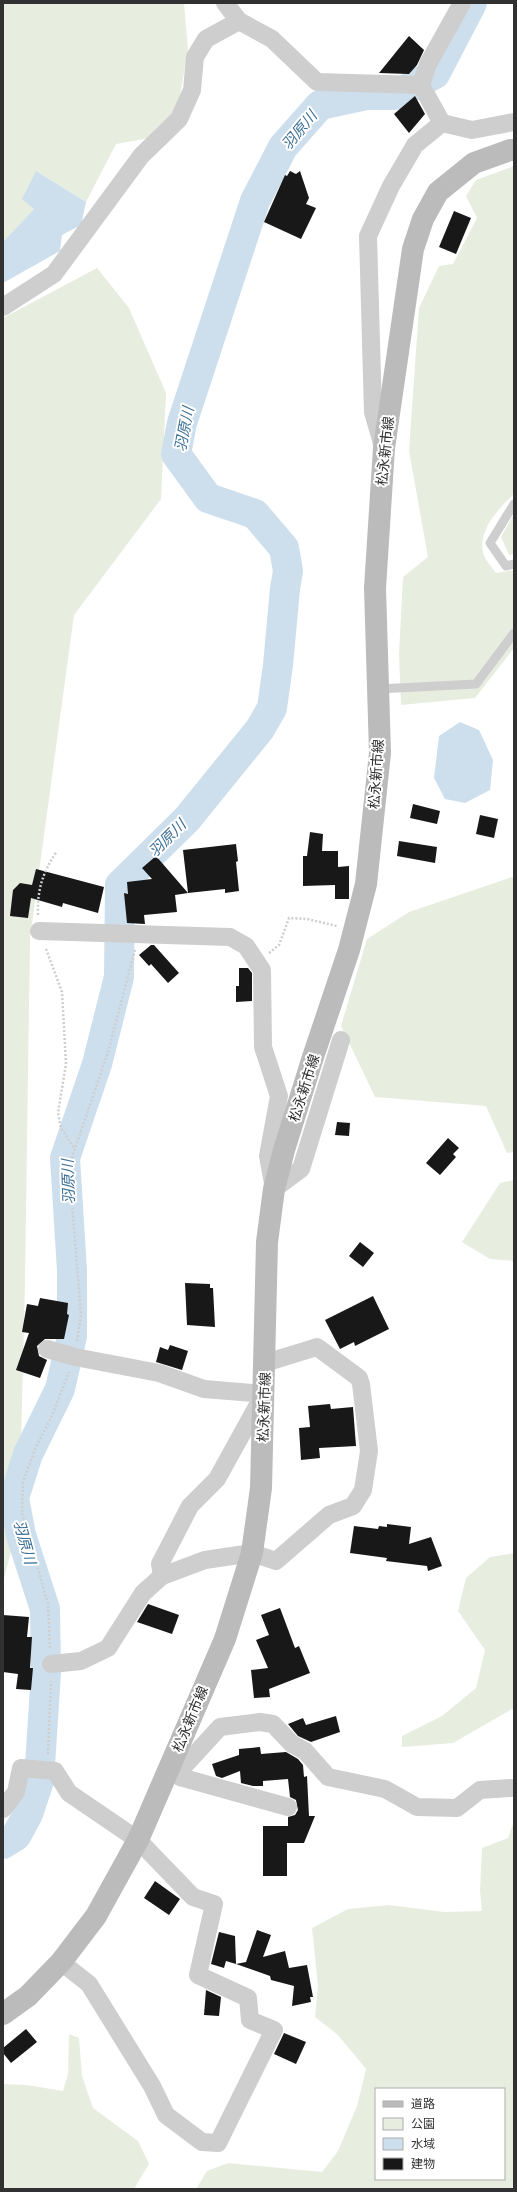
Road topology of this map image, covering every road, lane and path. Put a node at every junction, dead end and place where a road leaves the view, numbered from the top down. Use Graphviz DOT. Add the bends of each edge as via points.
graph roads {
  1 [pos="225,3"];
  2 [pos="462,3"];
  3 [pos="239,21"];
  4 [pos="421,85"];
  5 [pos="514,122"];
  6 [pos="442,123"];
  7 [pos="514,150"];
  8 [pos="3,307"];
  9 [pos="384,448"];
  10 [pos="514,504"];
  11 [pos="514,564"];
  12 [pos="514,633"];
  13 [pos="378,689"];
  14 [pos="57,851"];
  15 [pos="354,930"];
  16 [pos="39,931"];
  17 [pos="251,954"];
  18 [pos="341,1040"];
  19 [pos="74,1148"];
  20 [pos="274,1189"];
  21 [pos="46,1349"];
  22 [pos="265,1362"];
  23 [pos="264,1394"];
  24 [pos="252,1553"];
  25 [pos="162,1576"];
  26 [pos="51,1664"];
  27 [pos="169,1768"];
  28 [pos="511,1788"];
  29 [pos="288,1807"];
  30 [pos="3,1809"];
  31 [pos="138,1840"];
  32 [pos="61,1962"];
  33 [pos="3,2014"];
  1 -- 3 [label="street"];
  2 -- 4 [label="street" via="428,64"];
  3 -- 4 [label="street" via="272,39 317,82"];
  3 -- 8 [label="street" via="206,39 195,57 192,90 178,118 141,156 54,274"];
  4 -- 6 [label="street"];
  5 -- 6 [label="street" via="472,130"];
  6 -- 9 [label="street" via="415,145 391,186 368,236 373,412"];
  7 -- 9 [label="main road, 松永新市線" via="474,163 438,192 423,219 413,249"];
  9 -- 13 [label="main road, 松永新市線" via="375,588"];
  10 -- 11 [label="lane" via="490,543 506,566"];
  12 -- 13 [label="lane" via="476,684"];
  13 -- 15 [label="main road, 松永新市線" via="380,753 366,884"];
  14 -- 16 [label="path" via="45,870 37,899"];
  15 -- 17 [label="path" via="307,919 289,918 279,945 268,954"];
  15 -- 20 [label="main road, 松永新市線" via="286,1143"];
  16 -- 17 [label="street" via="230,937 246,946"];
  16 -- 19 [label="path" via="62,992 66,1064 58,1113 61,1128"];
  17 -- 20 [label="street" via="262,970 263,1047 279,1096 268,1156"];
  18 -- 20 [label="street" via="301,1169"];
  20 -- 22 [label="main road, 松永新市線" via="267,1242"];
  21 -- 23 [label="street" via="159,1373 204,1389"];
  22 -- 23 [label="main road, 松永新市線"];
  22 -- 24 [label="street" via="317,1347 359,1378 369,1450 363,1490 353,1506 329,1515 276,1561"];
  23 -- 24 [label="main road, 松永新市線" via="261,1488"];
  23 -- 25 [label="street" via="217,1479 190,1506 160,1564"];
  24 -- 25 [label="street" via="205,1560"];
  24 -- 27 [label="main road, 松永新市線" via="225,1640"];
  25 -- 26 [label="street" via="143,1593 108,1648 81,1660"];
  27 -- 28 [label="street" via="186,1764 220,1728 260,1722 273,1724 292,1744 305,1750 328,1777 385,1789 417,1807 457,1808 480,1790"];
  27 -- 29 [label="street" via="180,1777"];
  27 -- 31 [label="main road, 松永新市線"];
  30 -- 31 [label="street" via="16,1792 21,1768 55,1771 69,1793"];
  31 -- 32 [label="main road, 松永新市線" via="96,1916"];
  31 -- 32 [label="street" via="193,1897 214,1904 198,1975 248,1998 250,2020 274,2030 218,2143 202,2142 166,2115 152,2086 89,1984"];
  32 -- 33 [label="main road, 松永新市線" via="28,1996"];
}
